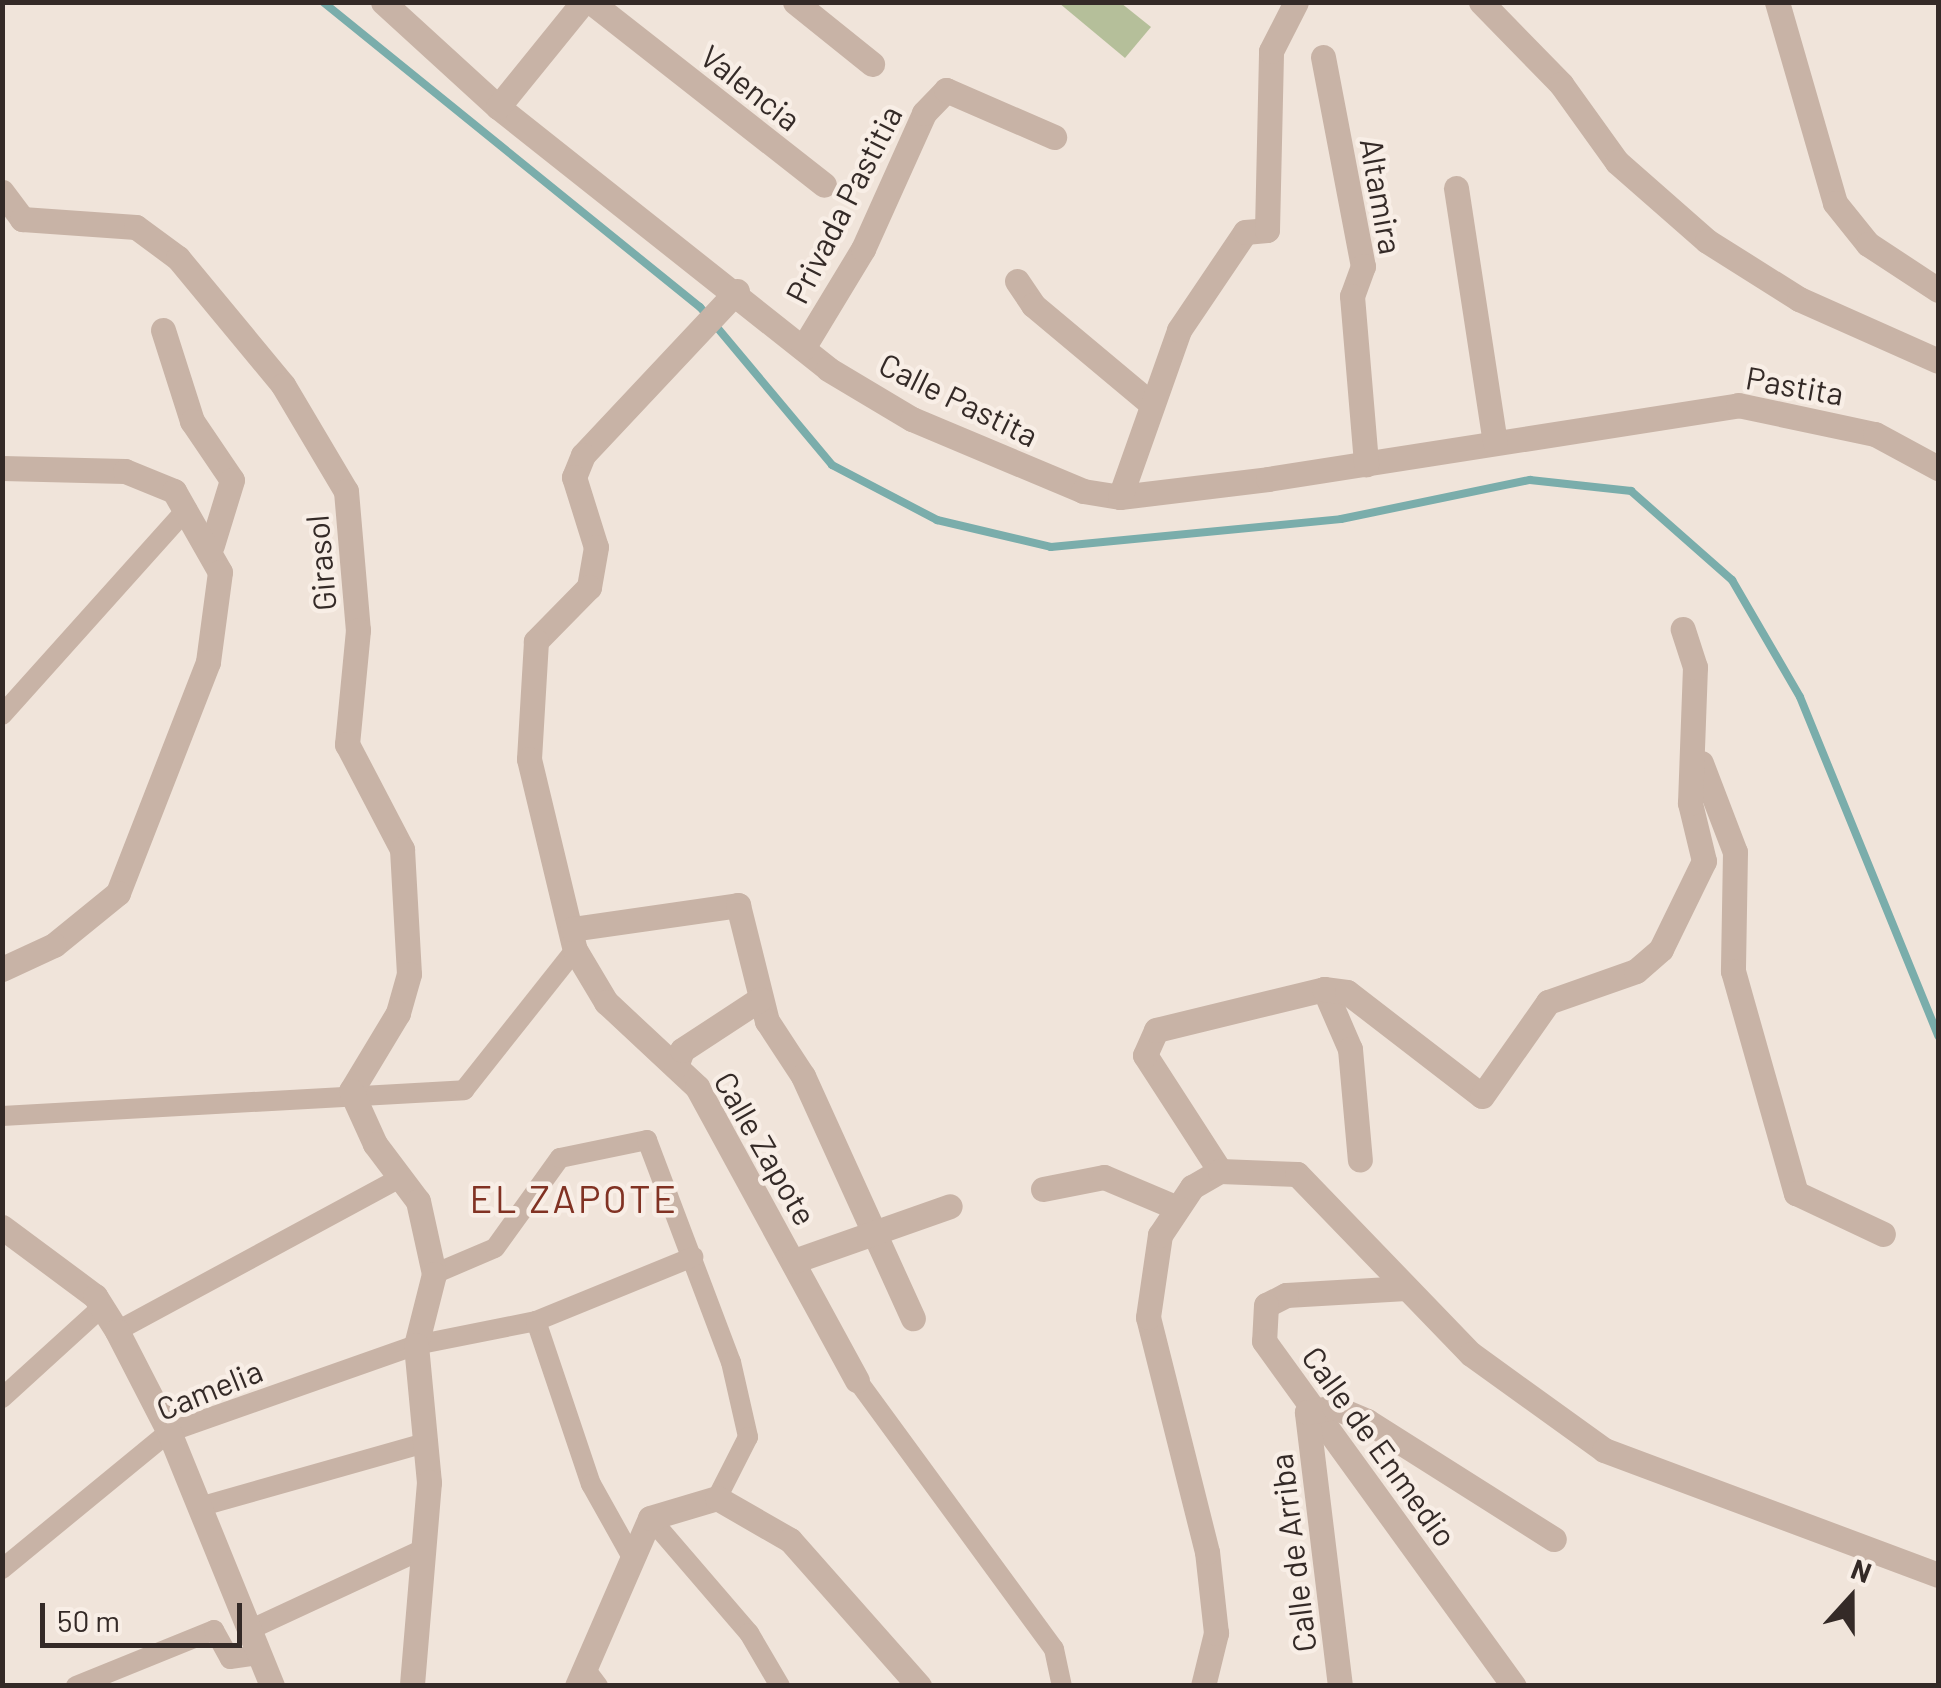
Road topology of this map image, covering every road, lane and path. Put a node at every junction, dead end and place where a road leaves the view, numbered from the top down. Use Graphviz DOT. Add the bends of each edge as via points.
graph roads {
  1 [pos="383,2"];
  2 [pos="583,2"];
  3 [pos="591,2"];
  4 [pos="796,2"];
  5 [pos="1296,2"];
  6 [pos="1481,2"];
  7 [pos="1776,2"];
  8 [pos="1323,57"];
  9 [pos="872,64"];
  10 [pos="498,107"];
  11 [pos="1054,136"];
  12 [pos="824,185"];
  13 [pos="1456,188"];
  14 [pos="2,192"];
  15 [pos="1017,280"];
  16 [pos="1938,290"];
  17 [pos="734,295"];
  18 [pos="163,330"];
  19 [pos="803,348"];
  20 [pos="1938,361"];
  21 [pos="1148,401"];
  22 [pos="1633,424"];
  23 [pos="1495,442"];
  24 [pos="1366,464"];
  25 [pos="2,468"];
  26 [pos="1938,468"];
  27 [pos="1120,497"];
  28 [pos="187,510"];
  29 [pos="212,545"];
  30 [pos="1683,629"];
  31 [pos="2,714"];
  32 [pos="1698,743"];
  33 [pos="574,939"];
  34 [pos="2,969"];
  35 [pos="1324,988"];
  36 [pos="760,999"];
  37 [pos="676,1066"];
  38 [pos="351,1091"];
  39 [pos="2,1116"];
  40 [pos="1360,1160"];
  41 [pos="1220,1171"];
  42 [pos="398,1179"];
  43 [pos="1043,1189"];
  44 [pos="950,1206"];
  45 [pos="1175,1207"];
  46 [pos="2,1227"];
  47 [pos="878,1231"];
  48 [pos="1882,1234"];
  49 [pos="693,1257"];
  50 [pos="794,1261"];
  51 [pos="434,1274"];
  52 [pos="1406,1288"];
  53 [pos="102,1307"];
  54 [pos="913,1318"];
  55 [pos="536,1320"];
  56 [pos="116,1331"];
  57 [pos="416,1345"];
  58 [pos="857,1380"];
  59 [pos="2,1398"];
  60 [pos="1307,1412"];
  61 [pos="169,1432"];
  62 [pos="428,1442"];
  63 [pos="717,1498"];
  64 [pos="199,1507"];
  65 [pos="650,1518"];
  66 [pos="1554,1539"];
  67 [pos="417,1552"];
  68 [pos="629,1552"];
  69 [pos="3,1568"];
  70 [pos="1938,1575"];
  71 [pos="249,1630"];
  72 [pos="259,1655"];
  73 [pos="587,1680"];
  74 [pos="1503,1682"];
  75 [pos="76,1686"];
  76 [pos="272,1686"];
  77 [pos="412,1686"];
  78 [pos="780,1686"];
  79 [pos="920,1686"];
  80 [pos="1062,1686"];
  81 [pos="1203,1686"];
  82 [pos="1340,1686"];
  1 -- 10 [label="street, Calle Pastita"];
  2 -- 10 [label="street"];
  3 -- 12 [label="street, Valencia"];
  4 -- 9 [label="street"];
  5 -- 21 [label="street" via="1271,51 1268,230 1246,232 1215,272"];
  6 -- 20 [label="street" via="1561,84 1617,162 1707,241 1800,299"];
  7 -- 16 [label="street" via="1836,203 1868,244"];
  8 -- 24 [label="street, Altamira" via="1363,266 1352,296"];
  10 -- 17 [label="street, Calle Pastita"];
  11 -- 19 [label="street, Privada Pastitia" via="946,90 924,113 864,249"];
  13 -- 23 [label="street"];
  14 -- 38 [label="street, Girasol" via="22,219 136,227 178,258 283,385 346,491 358,630 346,744 402,848 409,974 398,1013"];
  15 -- 21 [label="street" via="1033,306"];
  17 -- 19 [label="street, Calle Pastita"];
  17 -- 33 [label="street, Calle Zapote" via="704,336 583,455 574,477 596,548 589,588 536,642 530,758 552,880"];
  18 -- 29 [label="street" via="192,421 232,480"];
  19 -- 27 [label="street, Calle Pastita" via="912,420 1083,492"];
  21 -- 27 [label="street"];
  22 -- 23 [label="street, Calle Pastita"];
  22 -- 26 [label="street, Pastita" via="1738,405 1875,434"];
  23 -- 24 [label="street, Calle Pastita"];
  24 -- 27 [label="street, Calle Pastita"];
  25 -- 28 [label="street" via="125,471 174,491"];
  28 -- 29 [label="street"];
  28 -- 31 [label="street"];
  29 -- 34 [label="street" via="220,616 208,662 118,893 54,945"];
  30 -- 32 [label="street" via="1696,667"];
  32 -- 35 [label="street" via="1690,803 1704,861 1660,949 1636,971 1548,1002 1482,1096 1347,992"];
  32 -- 48 [label="street" via="1706,794 1735,852 1733,970 1796,1193"];
  33 -- 36 [label="street" via="738,905"];
  33 -- 37 [label="street, Calle Zapote" via="606,1002"];
  33 -- 38 [label="street" via="464,1090"];
  35 -- 40 [label="street" via="1350,1049"];
  35 -- 41 [label="street" via="1156,1030 1145,1055"];
  36 -- 37 [label="street" via="682,1050"];
  36 -- 47 [label="street"];
  37 -- 50 [label="street, Calle Zapote" via="697,1087"];
  38 -- 39 [label="street"];
  38 -- 42 [label="street"];
  41 -- 45 [label="street"];
  41 -- 52 [label="street" via="1296,1174"];
  42 -- 51 [label="street" via="418,1201"];
  42 -- 56 [label="street"];
  43 -- 45 [label="street" via="1104,1177"];
  44 -- 47 [label="street"];
  45 -- 81 [label="street" via="1152,1264 1148,1318 1207,1552 1216,1633"];
  46 -- 53 [label="street"];
  47 -- 50 [label="street"];
  47 -- 54 [label="street"];
  49 -- 51 [label="street" via="647,1140 560,1158 495,1248"];
  49 -- 55 [label="street, Camelia"];
  49 -- 63 [label="street" via="748,1437"];
  50 -- 58 [label="street, Calle Zapote"];
  51 -- 57 [label="street"];
  52 -- 60 [label="street, Calle de Enmedio" via="1306,1289 1266,1305 1264,1341"];
  52 -- 70 [label="street" via="1471,1354 1604,1450"];
  53 -- 56 [label="street"];
  53 -- 59 [label="street"];
  55 -- 57 [label="street, Camelia"];
  55 -- 68 [label="street" via="591,1484"];
  56 -- 61 [label="street"];
  57 -- 61 [label="street, Camelia"];
  57 -- 62 [label="street"];
  58 -- 80 [label="street" via="1054,1649"];
  60 -- 66 [label="street" via="1334,1406 1367,1420"];
  60 -- 74 [label="street, Calle de Enmedio"];
  60 -- 82 [label="street, Calle de Arriba"];
  61 -- 64 [label="street"];
  61 -- 69 [label="street, Camelia"];
  62 -- 64 [label="street"];
  62 -- 67 [label="street"];
  63 -- 65 [label="street"];
  63 -- 79 [label="street" via="790,1540"];
  64 -- 71 [label="street"];
  65 -- 68 [label="street"];
  65 -- 78 [label="street" via="750,1634"];
  67 -- 71 [label="street"];
  67 -- 77 [label="street"];
  68 -- 73 [label="street"];
  71 -- 72 [label="street"];
  72 -- 75 [label="street" via="230,1659 214,1630"];
  72 -- 76 [label="street"];
}
